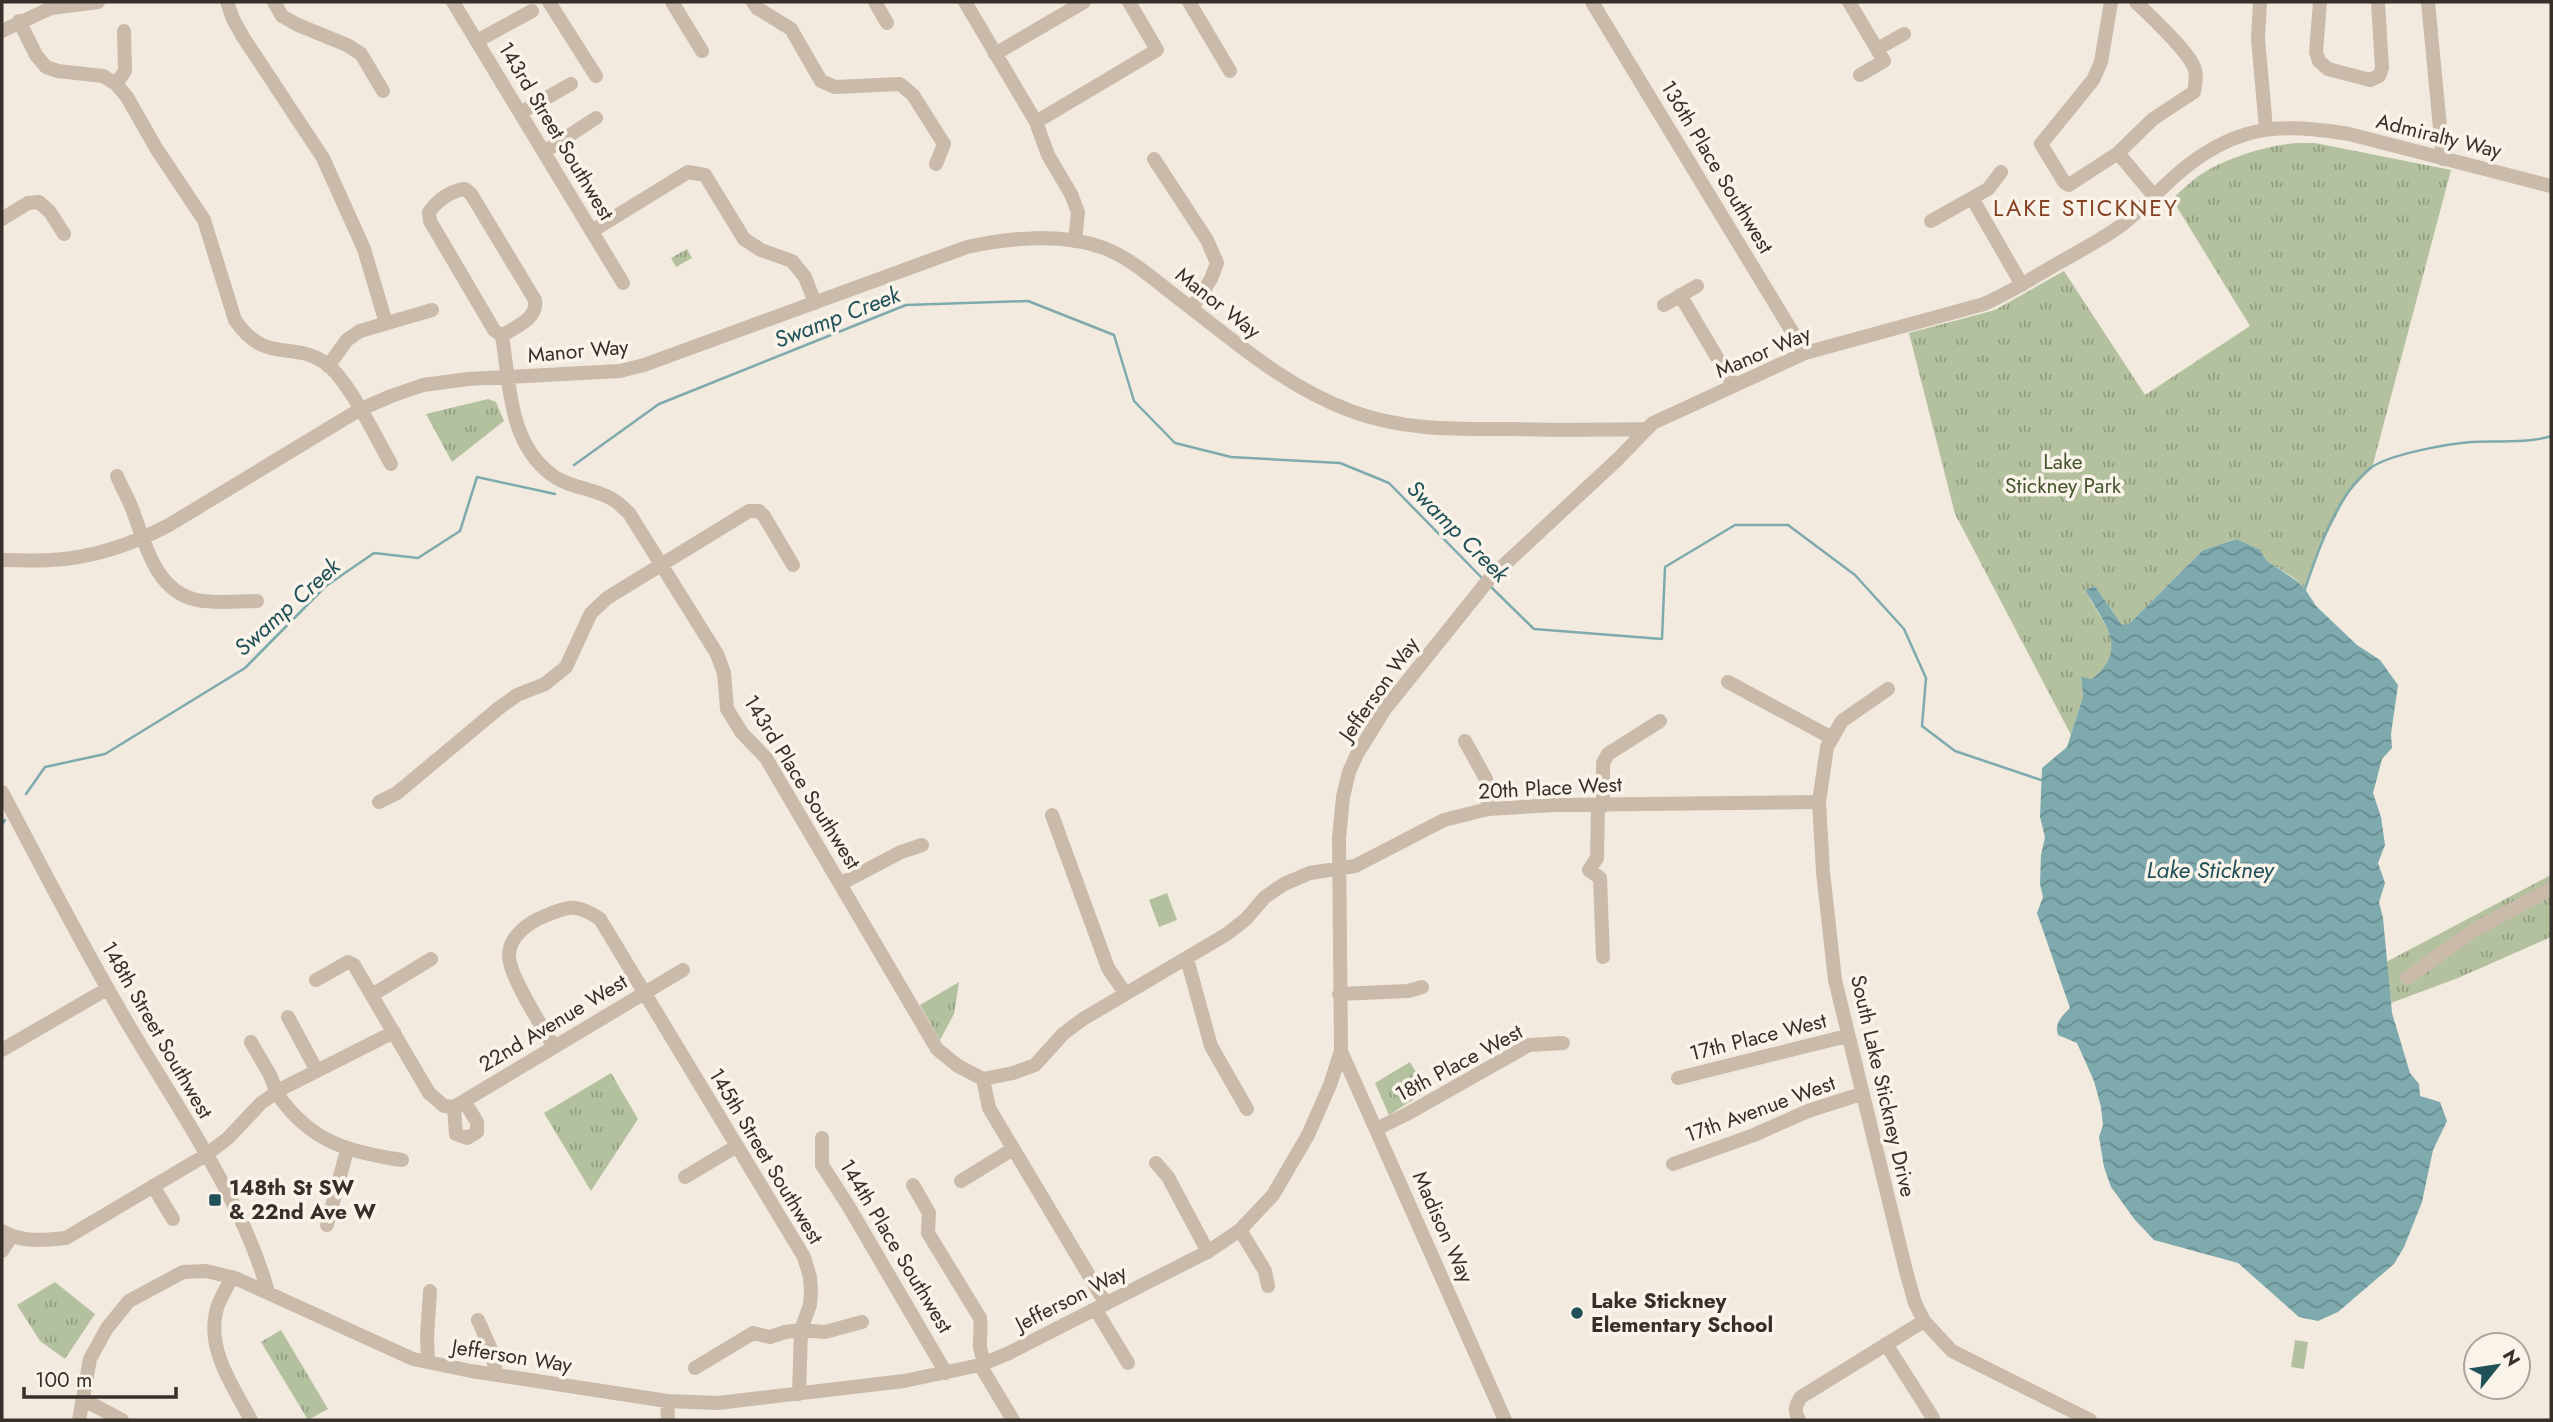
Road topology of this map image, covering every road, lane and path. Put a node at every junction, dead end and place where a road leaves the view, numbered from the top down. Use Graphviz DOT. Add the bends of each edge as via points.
graph roads {
  1 [pos="98,2"];
  2 [pos="228,2"];
  3 [pos="274,2"];
  4 [pos="453,2"];
  5 [pos="549,2"];
  6 [pos="672,2"];
  7 [pos="753,2"];
  8 [pos="875,2"];
  9 [pos="965,2"];
  10 [pos="1084,2"];
  11 [pos="1129,2"];
  12 [pos="1189,2"];
  13 [pos="1592,2"];
  14 [pos="1849,2"];
  15 [pos="2111,2"];
  16 [pos="2136,2"];
  17 [pos="2260,2"];
  18 [pos="2320,2"];
  19 [pos="2378,2"];
  20 [pos="2428,2"];
  21 [pos="532,10"];
  22 [pos="19,21"];
  23 [pos="887,23"];
  24 [pos="2,30"];
  25 [pos="124,31"];
  26 [pos="1904,34"];
  27 [pos="477,41"];
  28 [pos="1877,49"];
  29 [pos="702,51"];
  30 [pos="995,54"];
  31 [pos="1230,71"];
  32 [pos="1860,75"];
  33 [pos="596,76"];
  34 [pos="116,84"];
  35 [pos="571,84"];
  36 [pos="383,91"];
  37 [pos="520,113"];
  38 [pos="596,118"];
  39 [pos="1036,122"];
  40 [pos="2266,128"];
  41 [pos="544,152"];
  42 [pos="2118,153"];
  43 [pos="1154,159"];
  44 [pos="2443,159"];
  45 [pos="936,164"];
  46 [pos="2001,172"];
  47 [pos="2551,186"];
  48 [pos="2154,196"];
  49 [pos="1972,198"];
  50 [pos="2,219"];
  51 [pos="1931,221"];
  52 [pos="592,231"];
  53 [pos="64,234"];
  54 [pos="1075,241"];
  55 [pos="623,283"];
  56 [pos="1697,285"];
  57 [pos="2022,285"];
  58 [pos="1680,295"];
  59 [pos="815,303"];
  60 [pos="1664,305"];
  61 [pos="1192,308"];
  62 [pos="432,310"];
  63 [pos="386,323"];
  64 [pos="502,335"];
  65 [pos="1805,353"];
  66 [pos="328,366"];
  67 [pos="509,378"];
  68 [pos="1734,386"];
  69 [pos="359,410"];
  70 [pos="1647,429"];
  71 [pos="391,464"];
  72 [pos="117,476"];
  73 [pos="143,539"];
  74 [pos="2,560"];
  75 [pos="662,564"];
  76 [pos="793,565"];
  77 [pos="257,601"];
  78 [pos="1728,682"];
  79 [pos="1888,690"];
  80 [pos="1660,721"];
  81 [pos="1832,738"];
  82 [pos="1465,741"];
  83 [pos="2,792"];
  84 [pos="379,802"];
  85 [pos="1819,802"];
  86 [pos="1600,806"];
  87 [pos="1488,809"];
  88 [pos="1052,815"];
  89 [pos="922,845"];
  90 [pos="1339,868"];
  91 [pos="840,884"];
  92 [pos="2551,889"];
  93 [pos="1603,957"];
  94 [pos="431,959"];
  95 [pos="1187,959"];
  96 [pos="683,970"];
  97 [pos="2407,978"];
  98 [pos="316,980"];
  99 [pos="1422,987"];
  100 [pos="107,989"];
  101 [pos="644,993"];
  102 [pos="1125,993"];
  103 [pos="1339,994"];
  104 [pos="372,995"];
  105 [pos="288,1017"];
  106 [pos="394,1032"];
  107 [pos="1847,1036"];
  108 [pos="251,1042"];
  109 [pos="1563,1043"];
  110 [pos="554,1047"];
  111 [pos="2,1050"];
  112 [pos="1341,1051"];
  113 [pos="317,1071"];
  114 [pos="983,1079"];
  115 [pos="1678,1079"];
  116 [pos="276,1093"];
  117 [pos="1861,1094"];
  118 [pos="1247,1109"];
  119 [pos="1376,1129"];
  120 [pos="822,1138"];
  121 [pos="737,1146"];
  122 [pos="1013,1149"];
  123 [pos="347,1150"];
  124 [pos="206,1156"];
  125 [pos="402,1160"];
  126 [pos="1156,1163"];
  127 [pos="1673,1164"];
  128 [pos="684,1177"];
  129 [pos="961,1181"];
  130 [pos="913,1185"];
  131 [pos="153,1186"];
  132 [pos="173,1219"];
  133 [pos="327,1225"];
  134 [pos="1240,1230"];
  135 [pos="6,1234"];
  136 [pos="2,1251"];
  137 [pos="1208,1252"];
  138 [pos="232,1278"];
  139 [pos="1268,1286"];
  140 [pos="430,1291"];
  141 [pos="268,1292"];
  142 [pos="1101,1307"];
  143 [pos="478,1320"];
  144 [pos="1924,1321"];
  145 [pos="862,1322"];
  146 [pos="801,1330"];
  147 [pos="1886,1344"];
  148 [pos="428,1362"];
  149 [pos="1128,1363"];
  150 [pos="983,1364"];
  151 [pos="695,1368"];
  152 [pos="946,1374"];
  153 [pos="497,1375"];
  154 [pos="799,1394"];
  155 [pos="82,1399"];
  156 [pos="667,1401"];
  157 [pos="1933,1418"];
  158 [pos="79,1420"];
  159 [pos="122,1420"];
  160 [pos="251,1420"];
  161 [pos="668,1420"];
  162 [pos="1013,1420"];
  163 [pos="1505,1420"];
  164 [pos="1799,1420"];
  165 [pos="2090,1420"];
  1 -- 22 [label="street" via="51,8"];
  2 -- 63 [label="street" via="243,37 323,158 364,249"];
  3 -- 36 [label="street" via="282,16 361,54"];
  4 -- 27 [label="street, 143rd Street Southwest"];
  5 -- 33 [label="street"];
  6 -- 29 [label="street"];
  7 -- 45 [label="street" via="791,29 821,81 835,86 900,85 913,95 944,144"];
  8 -- 23 [label="street"];
  9 -- 30 [label="street"];
  10 -- 30 [label="street"];
  11 -- 39 [label="street" via="1157,50"];
  12 -- 31 [label="street"];
  13 -- 65 [label="street, 136th Place Southwest"];
  14 -- 28 [label="street"];
  15 -- 42 [label="street" via="2101,62 2093,80 2041,144 2069,185"];
  16 -- 42 [label="street" via="2186,54 2195,67 2196,80 2194,92 2153,119"];
  17 -- 40 [label="street" via="2258,39"];
  18 -- 19 [label="street" via="2319,61 2328,69 2370,80 2379,76 2382,68"];
  20 -- 44 [label="street"];
  21 -- 27 [label="street"];
  22 -- 24 [label="street"];
  22 -- 34 [label="street" via="46,67 103,76"];
  25 -- 34 [label="street" via="125,71"];
  26 -- 28 [label="street"];
  27 -- 37 [label="street, 143rd Street Southwest"];
  28 -- 32 [label="street" via="1884,61"];
  30 -- 39 [label="street"];
  34 -- 66 [label="street" via="204,220 235,320 244,332 270,349 306,355"];
  35 -- 37 [label="street"];
  37 -- 41 [label="street, 143rd Street Southwest"];
  38 -- 41 [label="street"];
  39 -- 54 [label="street" via="1078,212"];
  40 -- 44 [label="street, Admiralty Way" via="2315,128"];
  40 -- 48 [label="street, Manor Way" via="2212,149"];
  41 -- 52 [label="street, 143rd Street Southwest"];
  42 -- 48 [label="street"];
  43 -- 61 [label="street" via="1217,263"];
  44 -- 47 [label="street, Admiralty Way"];
  46 -- 49 [label="street" via="1988,189"];
  48 -- 57 [label="street, Manor Way" via="2119,227"];
  49 -- 51 [label="street"];
  49 -- 57 [label="street"];
  50 -- 53 [label="street" via="28,203 39,202"];
  52 -- 55 [label="street, 143rd Street Southwest"];
  52 -- 59 [label="street" via="688,172 705,175 744,239 792,261 805,277"];
  54 -- 59 [label="street, Manor Way" via="1030,238 967,247"];
  54 -- 61 [label="street, Manor Way" via="1132,262"];
  56 -- 58 [label="street"];
  57 -- 65 [label="street, Manor Way" via="1984,304"];
  58 -- 60 [label="street"];
  58 -- 68 [label="street"];
  59 -- 67 [label="street, Manor Way" via="620,371"];
  61 -- 70 [label="street, Manor Way" via="1267,368 1316,397 1354,412 1428,429"];
  62 -- 63 [label="street"];
  63 -- 66 [label="street" via="359,331"];
  64 -- 64 [label="street, 143rd Place Southwest" via="533,316 535,300 471,194 465,189 450,193 429,212 430,221 494,330"];
  64 -- 67 [label="street, 143rd Place Southwest"];
  65 -- 68 [label="street, Manor Way"];
  66 -- 69 [label="street" via="338,374"];
  67 -- 69 [label="street, Manor Way" via="423,385"];
  67 -- 75 [label="street, 143rd Place Southwest" via="517,427 534,457 552,475 620,505"];
  68 -- 70 [label="street, Manor Way"];
  69 -- 71 [label="street"];
  69 -- 73 [label="street, Manor Way"];
  70 -- 90 [label="street, Jefferson Way" via="1490,578 1385,709 1349,772"];
  72 -- 73 [label="street"];
  73 -- 74 [label="street, Manor Way" via="74,558"];
  73 -- 77 [label="street" via="160,576 182,595 197,600"];
  75 -- 76 [label="street" via="753,510 764,516"];
  75 -- 84 [label="street" via="607,598 591,614 566,667 545,684 517,695 397,793"];
  75 -- 91 [label="street, 143rd Place Southwest" via="717,654 727,709 766,758"];
  78 -- 81 [label="street"];
  79 -- 81 [label="street, South Lake Stickney Drive" via="1842,722"];
  80 -- 86 [label="street" via="1608,754 1603,763"];
  81 -- 85 [label="street, South Lake Stickney Drive"];
  82 -- 87 [label="street" via="1486,779"];
  83 -- 100 [label="street, 148th Street Southwest"];
  85 -- 86 [label="street, 20th Place West"];
  85 -- 107 [label="street, South Lake Stickney Drive" via="1835,980"];
  86 -- 87 [label="street, 20th Place West"];
  86 -- 93 [label="street" via="1597,858 1589,870 1600,878"];
  87 -- 90 [label="street, 20th Place West" via="1444,820 1377,857"];
  88 -- 102 [label="street" via="1108,968"];
  89 -- 91 [label="street"];
  90 -- 95 [label="street, 20th Place West" via="1284,884 1227,934"];
  90 -- 103 [label="street, Jefferson Way"];
  91 -- 114 [label="street, 143rd Place Southwest" via="937,1049"];
  92 -- 97 [label="street" via="2474,930"];
  94 -- 104 [label="street"];
  95 -- 102 [label="street, 20th Place West"];
  95 -- 118 [label="street" via="1212,1046"];
  96 -- 101 [label="street, 22nd Avenue West"];
  98 -- 104 [label="street" via="348,962"];
  99 -- 103 [label="street"];
  100 -- 111 [label="street"];
  100 -- 124 [label="street, 148th Street Southwest"];
  101 -- 110 [label="street, 22nd Avenue West"];
  101 -- 110 [label="street, 145th Street Southwest" via="600,919 583,908 565,908 541,917 515,936 509,954 512,972"];
  101 -- 121 [label="street, 145th Street Southwest"];
  102 -- 114 [label="street, 20th Place West" via="1063,1034 1035,1065"];
  103 -- 112 [label="street, Jefferson Way"];
  104 -- 106 [label="street"];
  105 -- 113 [label="street"];
  106 -- 110 [label="street, 22nd Avenue West" via="429,1093 454,1104"];
  106 -- 113 [label="street"];
  107 -- 115 [label="street, 17th Place West"];
  107 -- 117 [label="street, South Lake Stickney Drive"];
  108 -- 116 [label="street"];
  109 -- 119 [label="street, 18th Place West" via="1529,1045"];
  112 -- 119 [label="street, Madison Way"];
  112 -- 134 [label="street, Jefferson Way" via="1290,1169"];
  113 -- 116 [label="street"];
  114 -- 122 [label="street" via="989,1108"];
  116 -- 123 [label="street" via="308,1128"];
  116 -- 124 [label="street"];
  117 -- 127 [label="street, 17th Avenue West"];
  117 -- 144 [label="street, South Lake Stickney Drive" via="1906,1271"];
  119 -- 163 [label="street, Madison Way"];
  120 -- 152 [label="street, 144th Place Southwest" via="822,1165"];
  121 -- 128 [label="street"];
  121 -- 146 [label="street, 145th Street Southwest" via="804,1257 811,1292"];
  122 -- 129 [label="street"];
  122 -- 142 [label="street"];
  123 -- 125 [label="street"];
  123 -- 133 [label="street"];
  124 -- 131 [label="street"];
  124 -- 141 [label="street, 148th Street Southwest" via="249,1237"];
  126 -- 137 [label="street"];
  130 -- 150 [label="street" via="929,1213 928,1233 980,1318 978,1346"];
  131 -- 132 [label="street"];
  131 -- 135 [label="street" via="66,1238 42,1241"];
  134 -- 137 [label="street, Jefferson Way"];
  134 -- 139 [label="street" via="1265,1271"];
  135 -- 136 [label="street"];
  137 -- 142 [label="street, Jefferson Way"];
  138 -- 141 [label="street, Jefferson Way"];
  138 -- 155 [label="street, Jefferson Way" via="206,1271 183,1272 129,1301 90,1359"];
  138 -- 160 [label="street" via="216,1311 214,1333 220,1362"];
  140 -- 148 [label="street"];
  141 -- 148 [label="street, Jefferson Way" via="387,1348"];
  142 -- 149 [label="street"];
  142 -- 150 [label="street, Jefferson Way"];
  143 -- 153 [label="street"];
  144 -- 147 [label="street"];
  144 -- 165 [label="street, South Lake Stickney Drive" via="1962,1359"];
  145 -- 146 [label="street" via="825,1332"];
  146 -- 151 [label="street" via="770,1337 753,1334"];
  146 -- 154 [label="street, 145th Street Southwest"];
  147 -- 157 [label="street"];
  147 -- 164 [label="street" via="1801,1397 1795,1412"];
  148 -- 153 [label="street, Jefferson Way"];
  150 -- 152 [label="street, Jefferson Way"];
  150 -- 162 [label="street"];
  152 -- 154 [label="street, Jefferson Way"];
  153 -- 156 [label="street, Jefferson Way"];
  154 -- 156 [label="street, Jefferson Way" via="718,1403"];
  155 -- 158 [label="street, Jefferson Way"];
  155 -- 159 [label="street"];
  156 -- 161 [label="street"];
}
